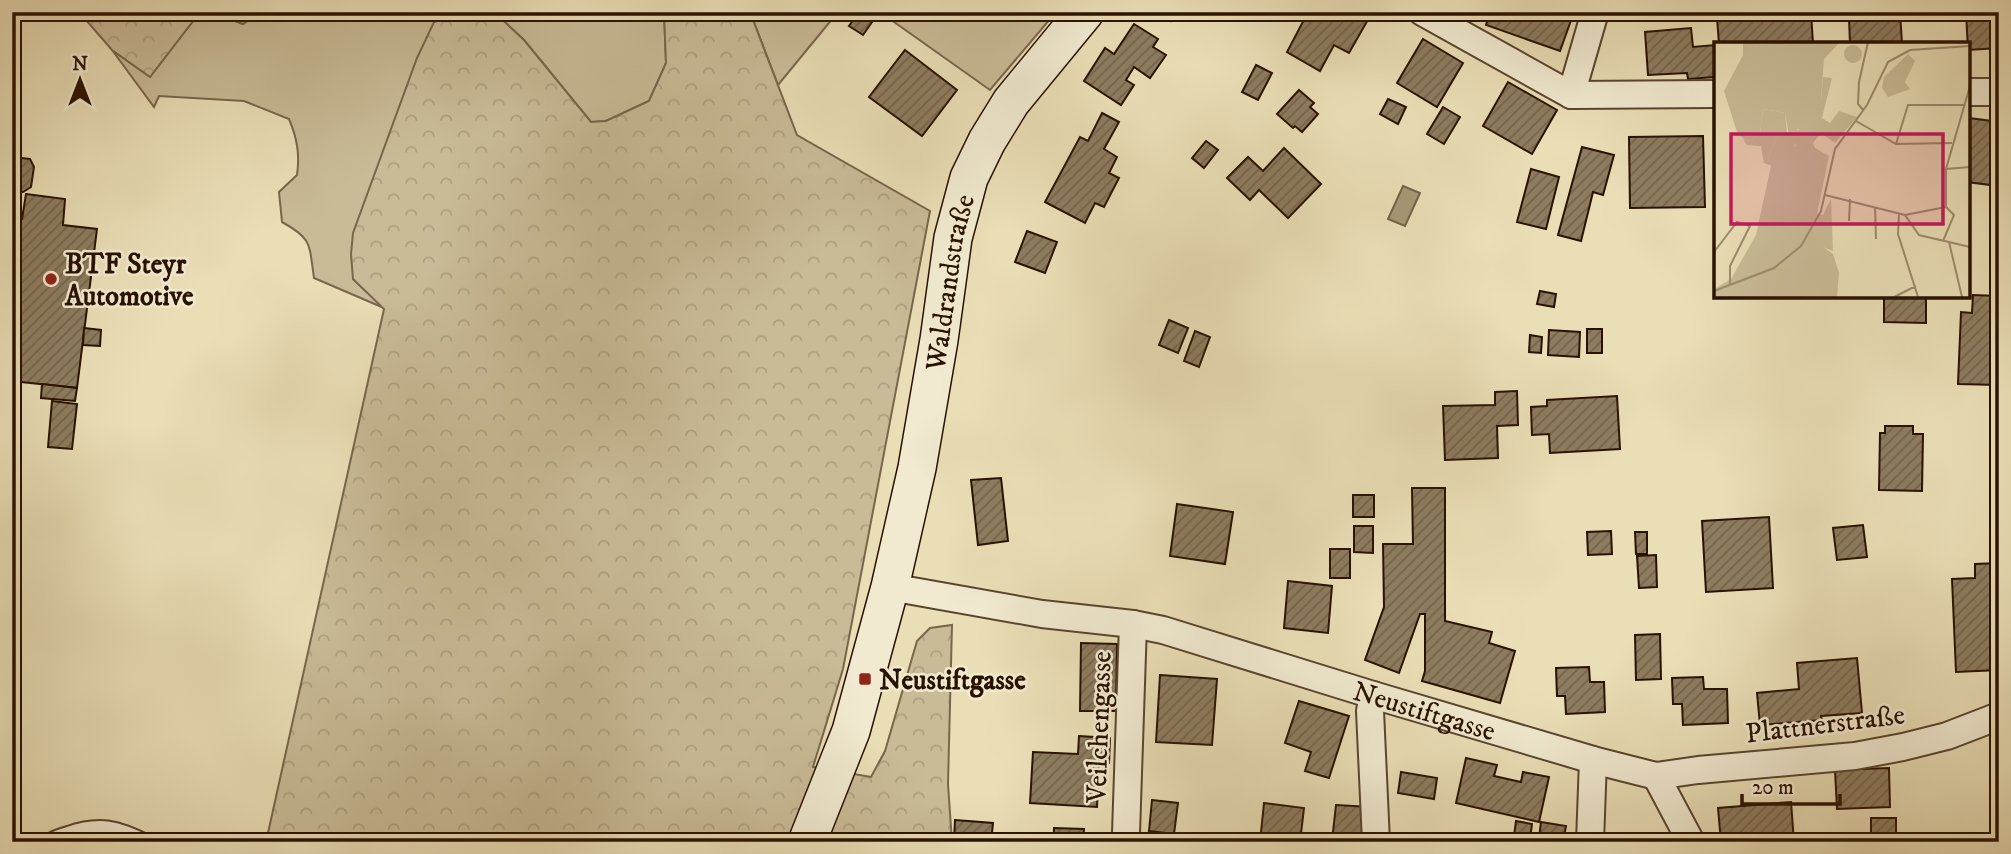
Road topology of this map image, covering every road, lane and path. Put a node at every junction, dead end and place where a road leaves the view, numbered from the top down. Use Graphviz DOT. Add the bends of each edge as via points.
graph roads {
  1 [pos="1085,12"];
  2 [pos="1422,12"];
  3 [pos="1595,12"];
  4 [pos="1969,92"];
  5 [pos="1999,92"];
  6 [pos="1714,94"];
  7 [pos="1571,95"];
  8 [pos="890,587"];
  9 [pos="1133,624"];
  10 [pos="1373,695"];
  11 [pos="1999,716"];
  12 [pos="1593,760"];
  13 [pos="1656,776"];
  14 [pos="1126,833"];
  15 [pos="47,842"];
  16 [pos="148,842"];
  17 [pos="807,842"];
  18 [pos="1376,842"];
  19 [pos="1590,842"];
  20 [pos="1691,842"];
  1 -- 8 [label="street, Waldrandstraße" via="1011,102 970,178 953,238 916,468"];
  2 -- 7 [label="street"];
  3 -- 7 [label="street"];
  4 -- 5 [label="street"];
  6 -- 7 [label="street"];
  8 -- 9 [label="street, Neustiftgasse" via="1042,614"];
  8 -- 17 [label="street" via="851,730"];
  9 -- 10 [label="street, Neustiftgasse"];
  9 -- 14 [label="street, Veilchengasse"];
  10 -- 12 [label="street, Neustiftgasse"];
  10 -- 18 [label="street"];
  11 -- 13 [label="street, Plattnerstraße" via="1947,736 1867,754"];
  12 -- 13 [label="street, Neustiftgasse"];
  12 -- 19 [label="street"];
  13 -- 20 [label="street"];
  15 -- 16 [label="lane" via="79,829 102,826"];
}
